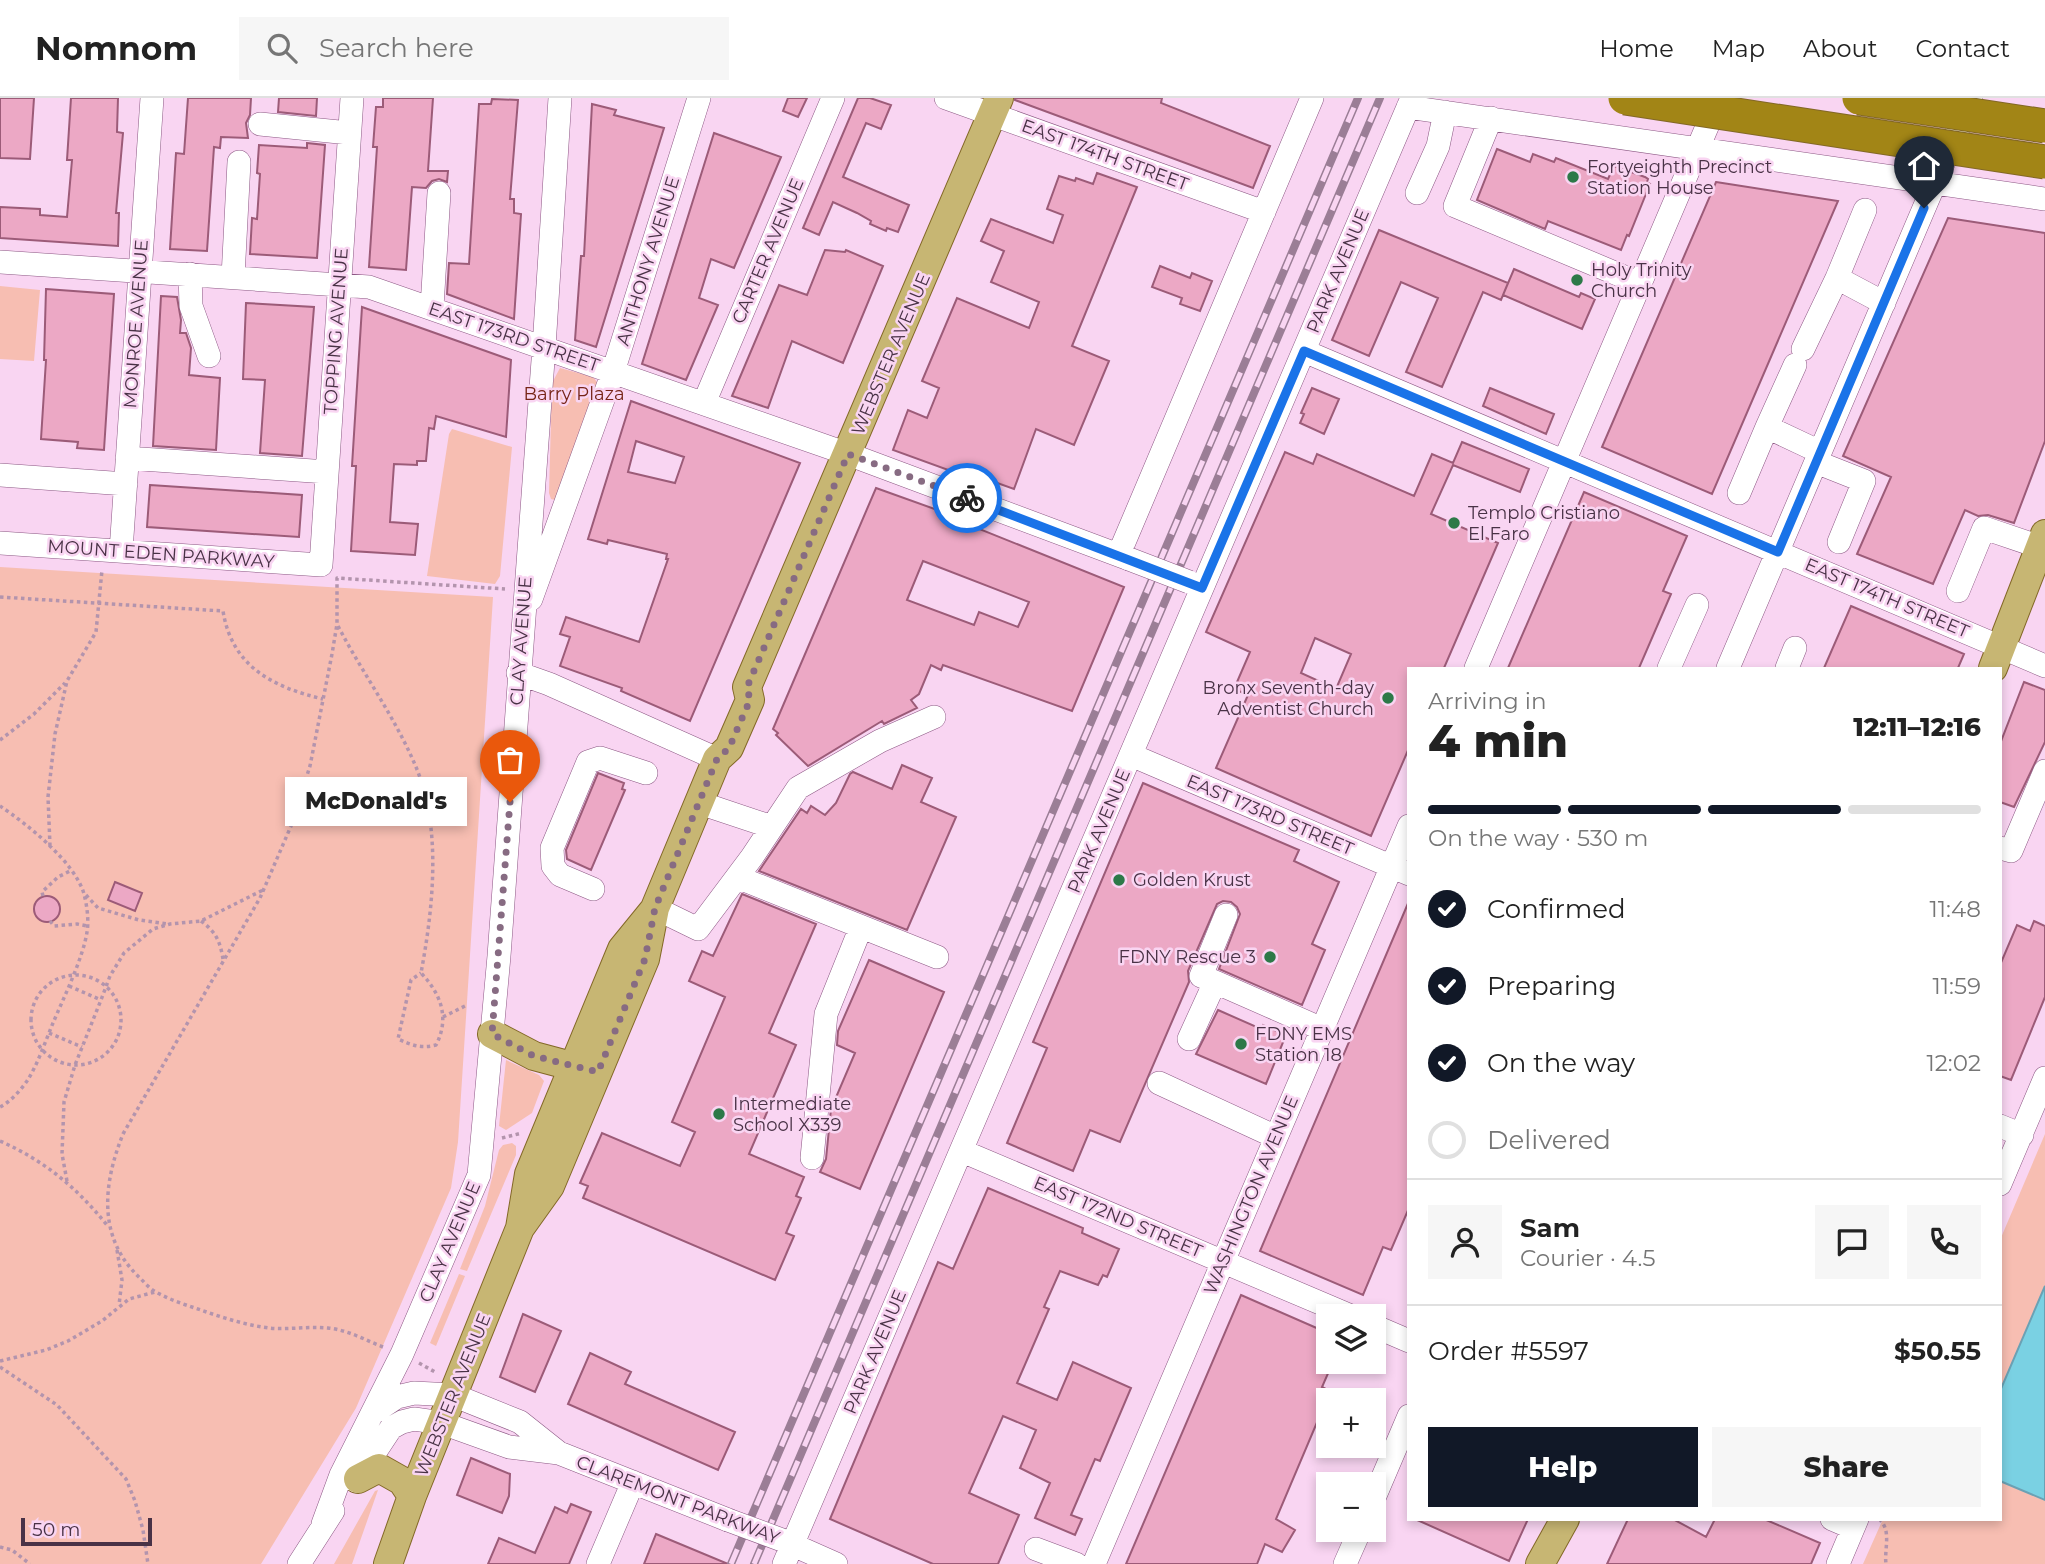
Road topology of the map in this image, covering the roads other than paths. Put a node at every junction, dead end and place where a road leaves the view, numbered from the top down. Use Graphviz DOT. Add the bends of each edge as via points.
graph roads {
  1 [pos="152,98"];
  2 [pos="352,98"];
  3 [pos="560,98"];
  4 [pos="699,98"];
  5 [pos="833,98"];
  6 [pos="946,98"];
  7 [pos="1312,98"];
  8 [pos="1625,98"];
  9 [pos="1720,98"];
  10 [pos="1859,98"];
  11 [pos="1971,98"];
  12 [pos="1410,102"];
  13 [pos="996,106"];
  14 [pos="1445,112"];
  15 [pos="1491,118"];
  16 [pos="260,124"];
  17 [pos="2045,126"];
  18 [pos="349,133"];
  19 [pos="1698,149"];
  20 [pos="239,162"];
  21 [pos="2045,162"];
  22 [pos="1935,183"];
  23 [pos="439,193"];
  24 [pos="1417,193"];
  25 [pos="2045,199"];
  26 [pos="1865,210"];
  27 [pos="1264,212"];
  28 [pos="0,262"];
  29 [pos="140,270"];
  30 [pos="190,274"];
  31 [pos="233,276"];
  32 [pos="1837,278"];
  33 [pos="340,283"];
  34 [pos="1641,284"];
  35 [pos="1884,303"];
  36 [pos="432,307"];
  37 [pos="544,347"];
  38 [pos="1304,351"];
  39 [pos="209,356"];
  40 [pos="613,372"];
  41 [pos="704,403"];
  42 [pos="1767,427"];
  43 [pos="848,454"];
  44 [pos="1818,457"];
  45 [pos="127,458"];
  46 [pos="1565,461"];
  47 [pos="327,472"];
  48 [pos="0,475"];
  49 [pos="125,484"];
  50 [pos="1739,493"];
  51 [pos="1839,542"];
  52 [pos="0,543"];
  53 [pos="2043,545"];
  54 [pos="121,551"];
  55 [pos="1778,552"];
  56 [pos="1124,556"];
  57 [pos="321,565"];
  58 [pos="1196,585"];
  59 [pos="1958,591"];
  60 [pos="1697,605"];
  61 [pos="522,621"];
  62 [pos="1997,658"];
  63 [pos="2045,666"];
  64 [pos="1476,667"];
  65 [pos="1669,667"];
  66 [pos="1728,667"];
  67 [pos="518,673"];
  68 [pos="934,718"];
  69 [pos="1131,755"];
  70 [pos="717,759"];
  71 [pos="2045,771"];
  72 [pos="646,774"];
  73 [pos="700,803"];
  74 [pos="772,827"];
  75 [pos="1407,836"];
  76 [pos="2002,849"];
  77 [pos="1400,871"];
  78 [pos="737,877"];
  79 [pos="593,889"];
  80 [pos="655,908"];
  81 [pos="1226,915"];
  82 [pos="861,927"];
  83 [pos="937,957"];
  84 [pos="1215,982"];
  85 [pos="1322,1029"];
  86 [pos="492,1034"];
  87 [pos="1189,1039"];
  88 [pos="586,1069"];
  89 [pos="2045,1078"];
  90 [pos="1159,1083"];
  91 [pos="2002,1127"];
  92 [pos="2022,1135"];
  93 [pos="1276,1137"];
  94 [pos="962,1151"];
  95 [pos="812,1158"];
  96 [pos="2002,1180"];
  97 [pos="1223,1261"];
  98 [pos="1323,1304"];
  99 [pos="1386,1331"];
  100 [pos="1407,1339"];
  101 [pos="453,1395"];
  102 [pos="373,1413"];
  103 [pos="442,1423"];
  104 [pos="1407,1426"];
  105 [pos="1403,1445"];
  106 [pos="559,1453"];
  107 [pos="1386,1476"];
  108 [pos="358,1479"];
  109 [pos="633,1482"];
  110 [pos="412,1496"];
  111 [pos="1564,1521"];
  112 [pos="1847,1522"];
  113 [pos="323,1524"];
  114 [pos="1355,1542"];
  115 [pos="786,1549"];
  116 [pos="1036,1549"];
  117 [pos="299,1564"];
  118 [pos="388,1564"];
  119 [pos="598,1564"];
  120 [pos="836,1564"];
  121 [pos="1076,1564"];
  122 [pos="1094,1564"];
  123 [pos="1345,1564"];
  124 [pos="1540,1564"];
  125 [pos="1838,1564"];
  1 -- 29 [label="street, MONROE AVENUE"];
  2 -- 18 [label="street, TOPPING AVENUE"];
  3 -- 37 [label="street, CLAY AVENUE"];
  4 -- 40 [label="street, ANTHONY AVENUE"];
  5 -- 41 [label="street, CARTER AVENUE"];
  6 -- 13 [label="street, EAST 174TH STREET"];
  7 -- 27 [label="street"];
  8 -- 21 [label="highway, bridge"];
  9 -- 19 [label="street"];
  10 -- 17 [label="highway, bridge"];
  11 -- 22 [label="street"];
  12 -- 14 [label="street"];
  12 -- 38 [label="street, PARK AVENUE"];
  13 -- 27 [label="street, EAST 174TH STREET"];
  13 -- 43 [label="main road, WEBSTER AVENUE"];
  14 -- 15 [label="street"];
  14 -- 24 [label="street" via="1438,146"];
  15 -- 19 [label="street"];
  15 -- 34 [label="street" via="1455,206"];
  16 -- 18 [label="street"];
  18 -- 33 [label="street, TOPPING AVENUE"];
  19 -- 22 [label="street"];
  19 -- 34 [label="street"];
  20 -- 31 [label="street"];
  22 -- 25 [label="street"];
  22 -- 35 [label="street"];
  23 -- 36 [label="street"];
  26 -- 32 [label="street"];
  27 -- 56 [label="street"];
  28 -- 29 [label="street, EAST 173RD STREET"];
  29 -- 30 [label="street, EAST 173RD STREET"];
  29 -- 45 [label="street, MONROE AVENUE"];
  30 -- 31 [label="street, EAST 173RD STREET"];
  30 -- 39 [label="street" via="191,306"];
  31 -- 33 [label="street, EAST 173RD STREET"];
  32 -- 35 [label="street"];
  32 -- 42 [label="street"];
  33 -- 36 [label="street, EAST 173RD STREET"];
  33 -- 47 [label="street, TOPPING AVENUE"];
  34 -- 46 [label="street"];
  35 -- 44 [label="street"];
  36 -- 37 [label="street, EAST 173RD STREET"];
  37 -- 40 [label="street, EAST 173RD STREET"];
  37 -- 61 [label="street, CLAY AVENUE"];
  38 -- 46 [label="street, EAST 174TH STREET"];
  38 -- 58 [label="street, PARK AVENUE"];
  40 -- 41 [label="street, EAST 173RD STREET"];
  40 -- 61 [label="street, ANTHONY AVENUE"];
  41 -- 43 [label="street, EAST 173RD STREET"];
  42 -- 44 [label="street"];
  42 -- 50 [label="street"];
  43 -- 56 [label="street, EAST 173RD STREET"];
  43 -- 70 [label="main road, WEBSTER AVENUE" via="747,687 733,693 711,743"];
  44 -- 51 [label="street" via="1864,481"];
  44 -- 55 [label="street"];
  45 -- 47 [label="street"];
  45 -- 49 [label="street, MONROE AVENUE"];
  46 -- 55 [label="street, EAST 174TH STREET"];
  46 -- 64 [label="street"];
  47 -- 57 [label="street, TOPPING AVENUE"];
  48 -- 49 [label="street"];
  49 -- 54 [label="street, MONROE AVENUE"];
  52 -- 54 [label="street, MOUNT EDEN PARKWAY"];
  53 -- 59 [label="street" via="1984,528"];
  53 -- 62 [label="main road"];
  54 -- 57 [label="street, MOUNT EDEN PARKWAY"];
  55 -- 62 [label="street, EAST 174TH STREET"];
  55 -- 66 [label="street"];
  56 -- 58 [label="street, EAST 173RD STREET, bridge"];
  58 -- 69 [label="street, PARK AVENUE"];
  60 -- 65 [label="street"];
  61 -- 67 [label="street, CLAY AVENUE"];
  62 -- 63 [label="street, EAST 174TH STREET"];
  67 -- 70 [label="street"];
  67 -- 86 [label="street, CLAY AVENUE"];
  68 -- 74 [label="street" via="880,741 798,788"];
  69 -- 77 [label="street, EAST 173RD STREET"];
  69 -- 94 [label="street, PARK AVENUE"];
  70 -- 73 [label="main road, WEBSTER AVENUE"];
  71 -- 76 [label="street" via="2011,851"];
  72 -- 79 [label="street" via="600,758 588,762 552,848 553,866 560,875"];
  73 -- 74 [label="street"];
  73 -- 80 [label="main road, WEBSTER AVENUE"];
  74 -- 78 [label="street"];
  75 -- 77 [label="street, WASHINGTON AVENUE"];
  77 -- 85 [label="street, WASHINGTON AVENUE"];
  78 -- 80 [label="street" via="698,929"];
  78 -- 82 [label="street"];
  80 -- 88 [label="main road, WEBSTER AVENUE" via="645,959"];
  81 -- 84 [label="street" via="1201,975"];
  82 -- 83 [label="street"];
  82 -- 95 [label="street" via="827,1014"];
  84 -- 85 [label="street"];
  84 -- 87 [label="street"];
  85 -- 93 [label="street, WASHINGTON AVENUE"];
  86 -- 88 [label="main road" via="534,1056"];
  86 -- 102 [label="street, CLAY AVENUE" via="480,1175"];
  88 -- 101 [label="main road, WEBSTER AVENUE" via="550,1186 520,1228"];
  89 -- 92 [label="street"];
  90 -- 93 [label="street"];
  91 -- 92 [label="street"];
  92 -- 96 [label="street"];
  93 -- 97 [label="street, WASHINGTON AVENUE"];
  94 -- 97 [label="street, EAST 172ND STREET"];
  94 -- 115 [label="street, PARK AVENUE"];
  97 -- 98 [label="street, EAST 172ND STREET"];
  97 -- 122 [label="street, WASHINGTON AVENUE"];
  99 -- 100 [label="street"];
  101 -- 102 [label="street" via="414,1393 397,1397"];
  101 -- 103 [label="main road, WEBSTER AVENUE"];
  101 -- 106 [label="street, CLAREMONT PARKWAY" via="520,1422"];
  102 -- 113 [label="street, CLAY AVENUE" via="341,1475"];
  103 -- 106 [label="street, CLAREMONT PARKWAY" via="509,1447"];
  103 -- 108 [label="street, CLAY AVENUE" via="414,1419 391,1428"];
  103 -- 110 [label="main road, WEBSTER AVENUE"];
  104 -- 105 [label="street"];
  105 -- 107 [label="street"];
  106 -- 109 [label="street, CLAREMONT PARKWAY"];
  108 -- 110 [label="main road" via="379,1468 402,1482"];
  108 -- 113 [label="street, CLAY AVENUE"];
  109 -- 115 [label="street, CLAREMONT PARKWAY, bridge"];
  109 -- 119 [label="street"];
  110 -- 118 [label="main road, WEBSTER AVENUE"];
  111 -- 124 [label="main road"];
  112 -- 125 [label="street"];
  113 -- 117 [label="street, CLAY AVENUE"];
  114 -- 123 [label="street"];
  115 -- 120 [label="street, CLAREMONT PARKWAY"];
  116 -- 121 [label="street"];
}
